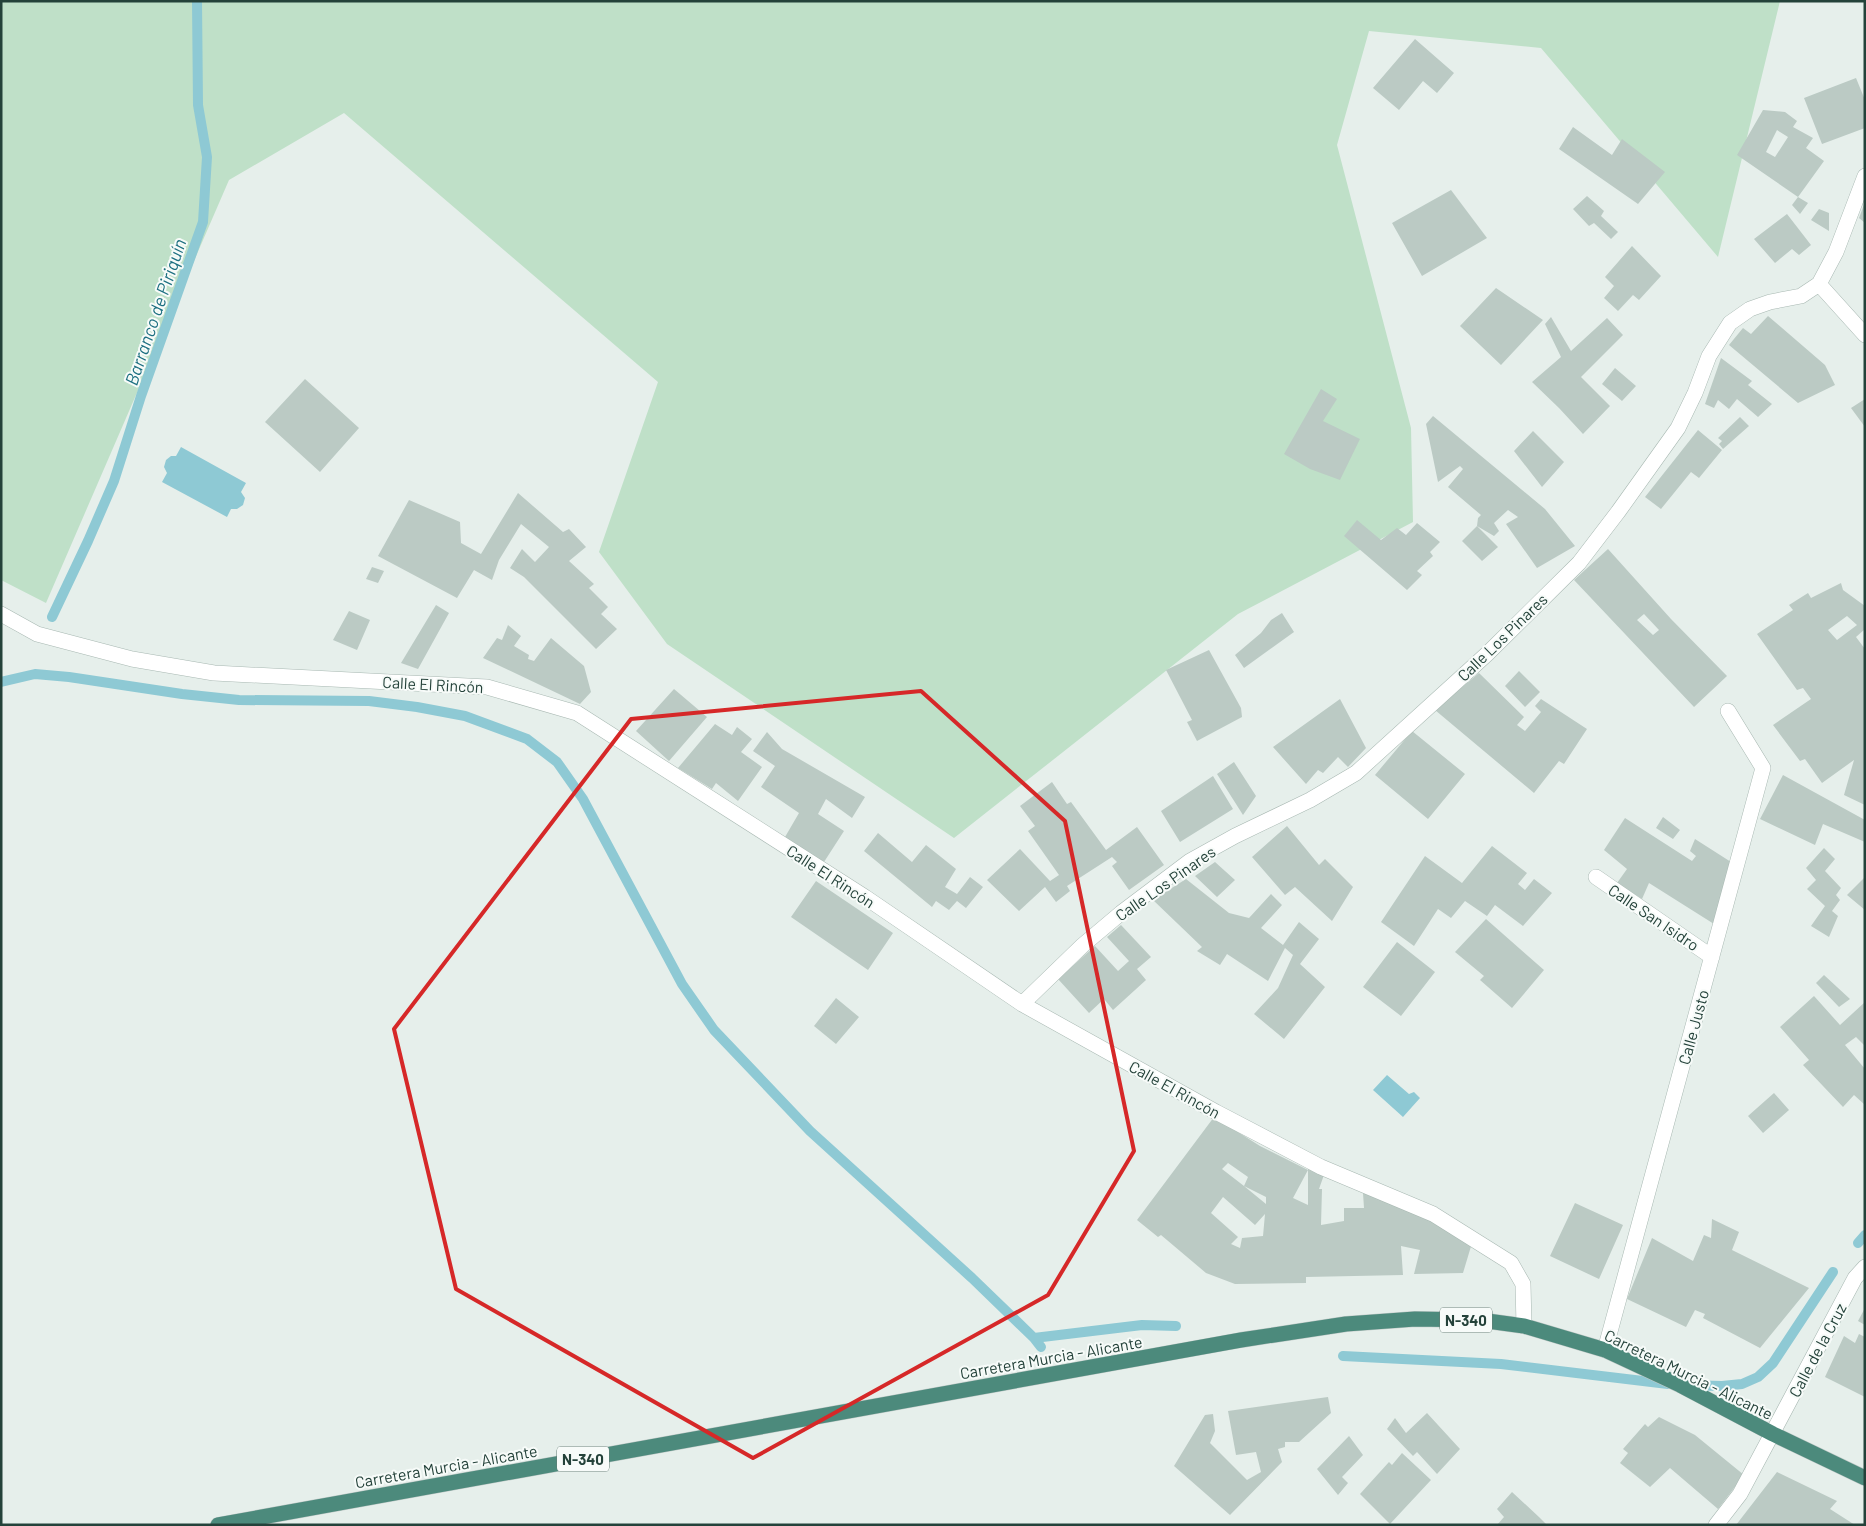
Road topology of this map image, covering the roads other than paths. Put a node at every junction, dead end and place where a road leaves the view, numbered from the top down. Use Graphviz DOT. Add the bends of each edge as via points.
graph roads {
  1 [pos="1865,176"];
  2 [pos="1819,284"];
  3 [pos="1865,335"];
  4 [pos="1,614"];
  5 [pos="1728,711"];
  6 [pos="1596,877"];
  7 [pos="1712,957"];
  8 [pos="1022,1004"];
  9 [pos="1865,1267"];
  10 [pos="1524,1326"];
  11 [pos="1605,1350"];
  12 [pos="1773,1434"];
  13 [pos="1865,1478"];
  14 [pos="218,1525"];
  15 [pos="1716,1525"];
  1 -- 2 [label="street" via="1836,252"];
  2 -- 3 [label="street"];
  2 -- 8 [label="street, Calle Los Pinares" via="1801,296 1750,309 1730,323 1708,356 1678,428 1579,563 1413,723 1356,773 1190,861 1083,945"];
  4 -- 8 [label="street, Calle El Rincón" via="37,634 132,659 214,673 487,687 577,713 865,897"];
  5 -- 7 [label="street, Calle Justo" via="1763,768"];
  6 -- 7 [label="street, Calle San Isidro"];
  7 -- 11 [label="street, Calle Justo"];
  8 -- 10 [label="street, Calle El Rincón" via="1321,1167 1433,1214 1511,1263 1523,1284"];
  9 -- 12 [label="street, Calle de la Cruz" via="1855,1278"];
  10 -- 11 [label="highway, Carretera Murcia - Alicante / N-340"];
  10 -- 14 [label="highway, Carretera Murcia - Alicante / N-340" via="1480,1320 1415,1319 1346,1324 1241,1340"];
  11 -- 12 [label="highway, Carretera Murcia - Alicante / N-340"];
  12 -- 13 [label="highway, Carretera Murcia - Alicante / N-340"];
  12 -- 15 [label="street, Calle de la Cruz" via="1740,1494"];
}
